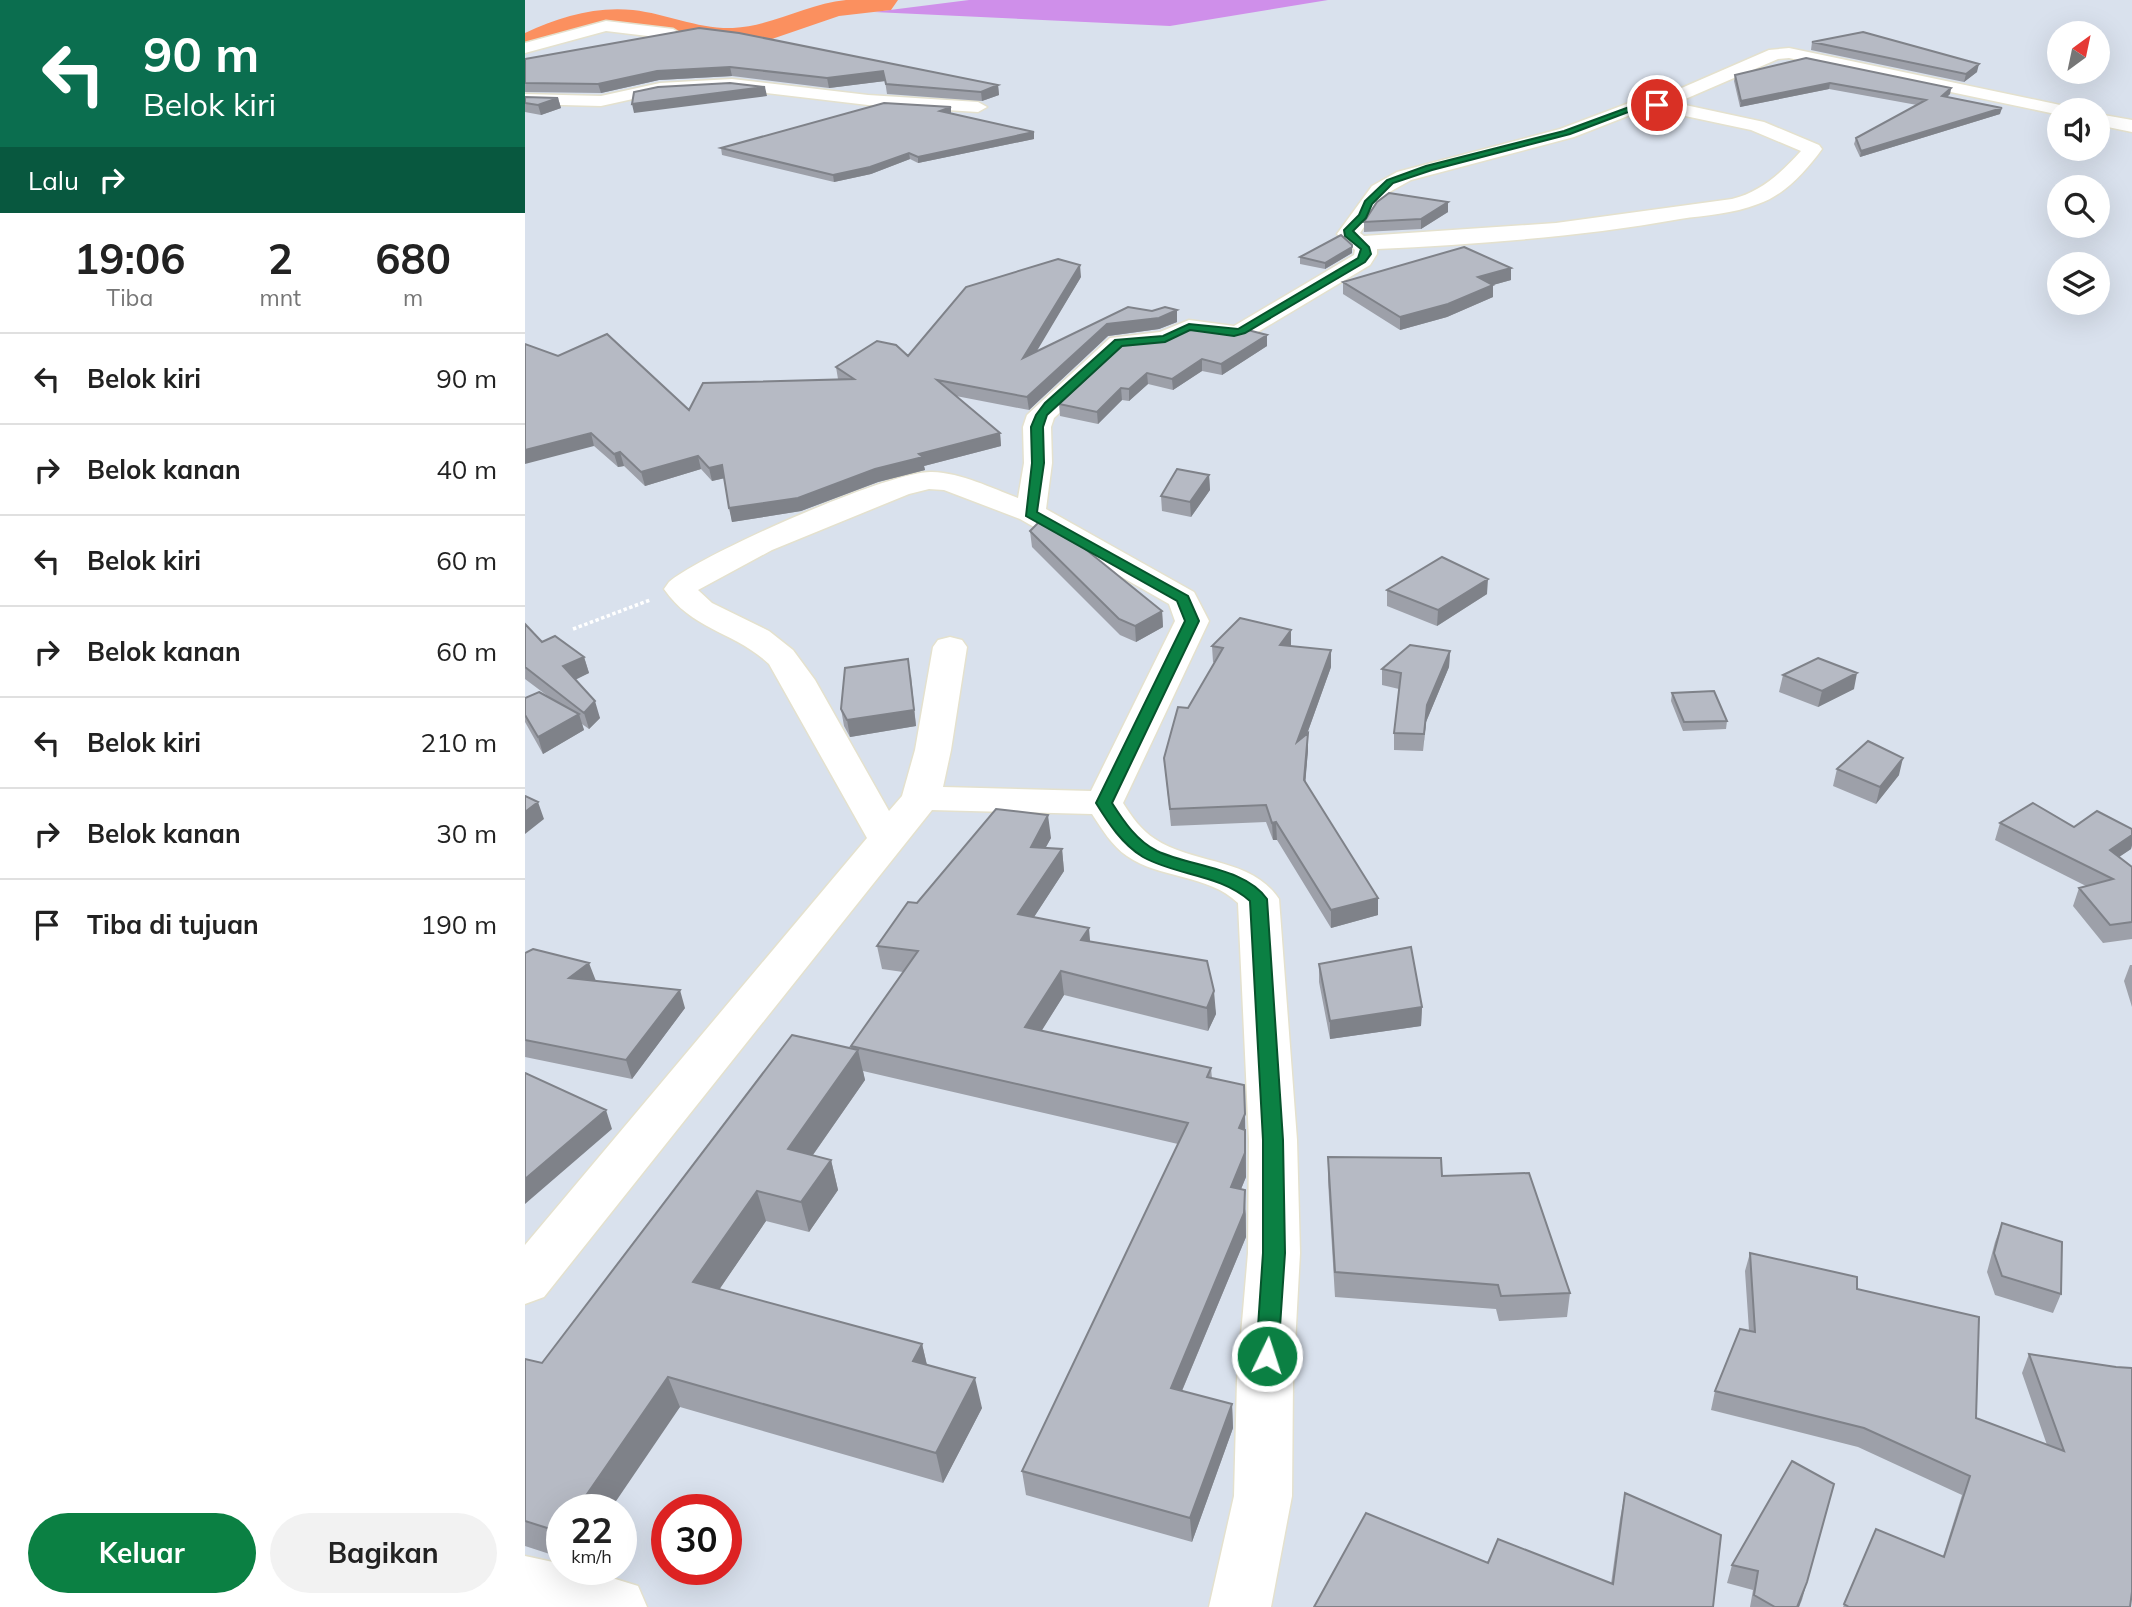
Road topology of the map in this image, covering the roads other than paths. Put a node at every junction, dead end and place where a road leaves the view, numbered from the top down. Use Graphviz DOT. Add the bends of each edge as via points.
graph roads {
  1 [pos="673,34"];
  2 [pos="525,48"];
  3 [pos="525,99"];
  4 [pos="1657,105"];
  5 [pos="978,107"];
  6 [pos="2047,107"];
  7 [pos="2110,121"];
  8 [pos="2132,126"];
  9 [pos="1359,243"];
  10 [pos="1031,513"];
  11 [pos="950,647"];
  12 [pos="921,798"];
  13 [pos="1104,803"];
  14 [pos="887,839"];
  15 [pos="525,1282"];
  16 [pos="525,1585"];
  17 [pos="616,1607"];
  18 [pos="1240,1607"];
  1 -- 2 [label="street" via="606,26"];
  3 -- 5 [label="street" via="601,102 660,88 732,84"];
  4 -- 6 [label="street" via="1775,54 1789,53"];
  4 -- 9 [label="street" via="1635,107 1567,133 1390,182 1349,230"];
  4 -- 9 [label="street" via="1766,130 1812,149 1769,191 1750,200 1633,221 1471,238"];
  7 -- 8 [label="street"];
  9 -- 10 [label="street" via="1366,248 1361,260 1242,331 1189,327 1165,339 1124,341 1112,348 1041,415"];
  10 -- 13 [label="street" via="1183,599 1192,621"];
  10 -- 14 [label="street" via="949,482 919,481 761,543 680,589 704,612 748,632 781,658 806,693"];
  11 -- 12 [label="street"];
  12 -- 13 [label="street"];
  12 -- 14 [label="street"];
  13 -- 18 [label="street" via="1123,832 1150,854 1242,885 1258,899 1273,1140 1274,1253 1263,1496"];
  14 -- 15 [label="street"];
  16 -- 17 [label="street"];
}
